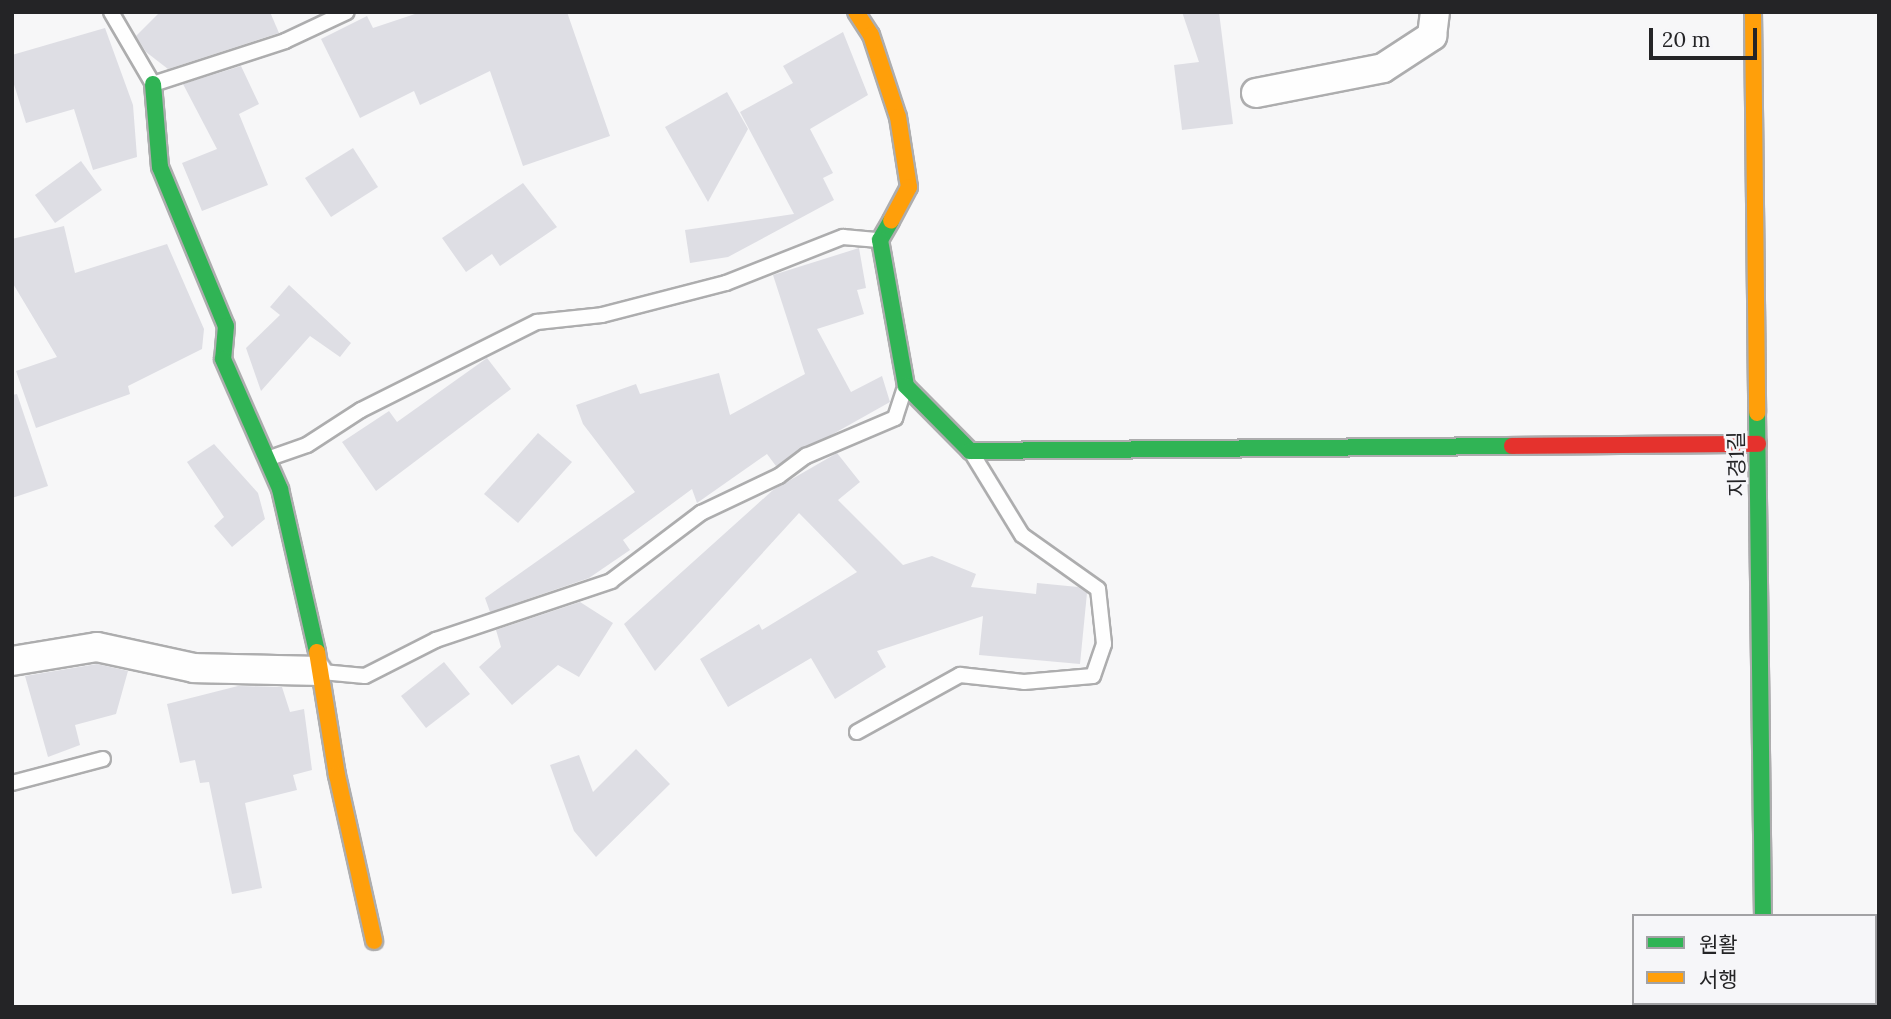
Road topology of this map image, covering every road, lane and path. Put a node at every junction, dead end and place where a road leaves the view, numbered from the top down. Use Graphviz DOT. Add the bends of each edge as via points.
graph roads {
  1 [pos="111,12"];
  2 [pos="347,12"];
  3 [pos="856,12"];
  4 [pos="1435,12"];
  5 [pos="1754,12"];
  6 [pos="153,84"];
  7 [pos="1256,93"];
  8 [pos="880,240"];
  9 [pos="906,386"];
  10 [pos="1758,444"];
  11 [pos="970,451"];
  12 [pos="266,459"];
  13 [pos="12,661"];
  14 [pos="317,671"];
  15 [pos="857,732"];
  16 [pos="103,759"];
  17 [pos="12,783"];
  18 [pos="1763,914"];
  19 [pos="374,941"];
  1 -- 6 [label="lane"];
  2 -- 6 [label="lane" via="285,41"];
  3 -- 8 [label="street" via="871,35 898,117 909,187"];
  4 -- 7 [label="street" via="1432,36 1383,68"];
  5 -- 10 [label="street, 지경1길"];
  6 -- 12 [label="street" via="160,167 226,326 223,359"];
  8 -- 9 [label="street"];
  8 -- 12 [label="lane" via="843,237 726,283 602,315 537,322 360,410 307,445"];
  9 -- 11 [label="street"];
  9 -- 14 [label="lane" via="895,418 806,456 779,476 701,513 611,581 436,640 365,676"];
  10 -- 11 [label="street"];
  10 -- 18 [label="street, 지경1길"];
  11 -- 15 [label="lane" via="1022,535 1098,589 1104,644 1093,676 1024,682 960,675"];
  12 -- 14 [label="street" via="280,489 309,607"];
  13 -- 14 [label="street" via="97,647 194,668"];
  14 -- 19 [label="street"];
  16 -- 17 [label="lane"];
}
